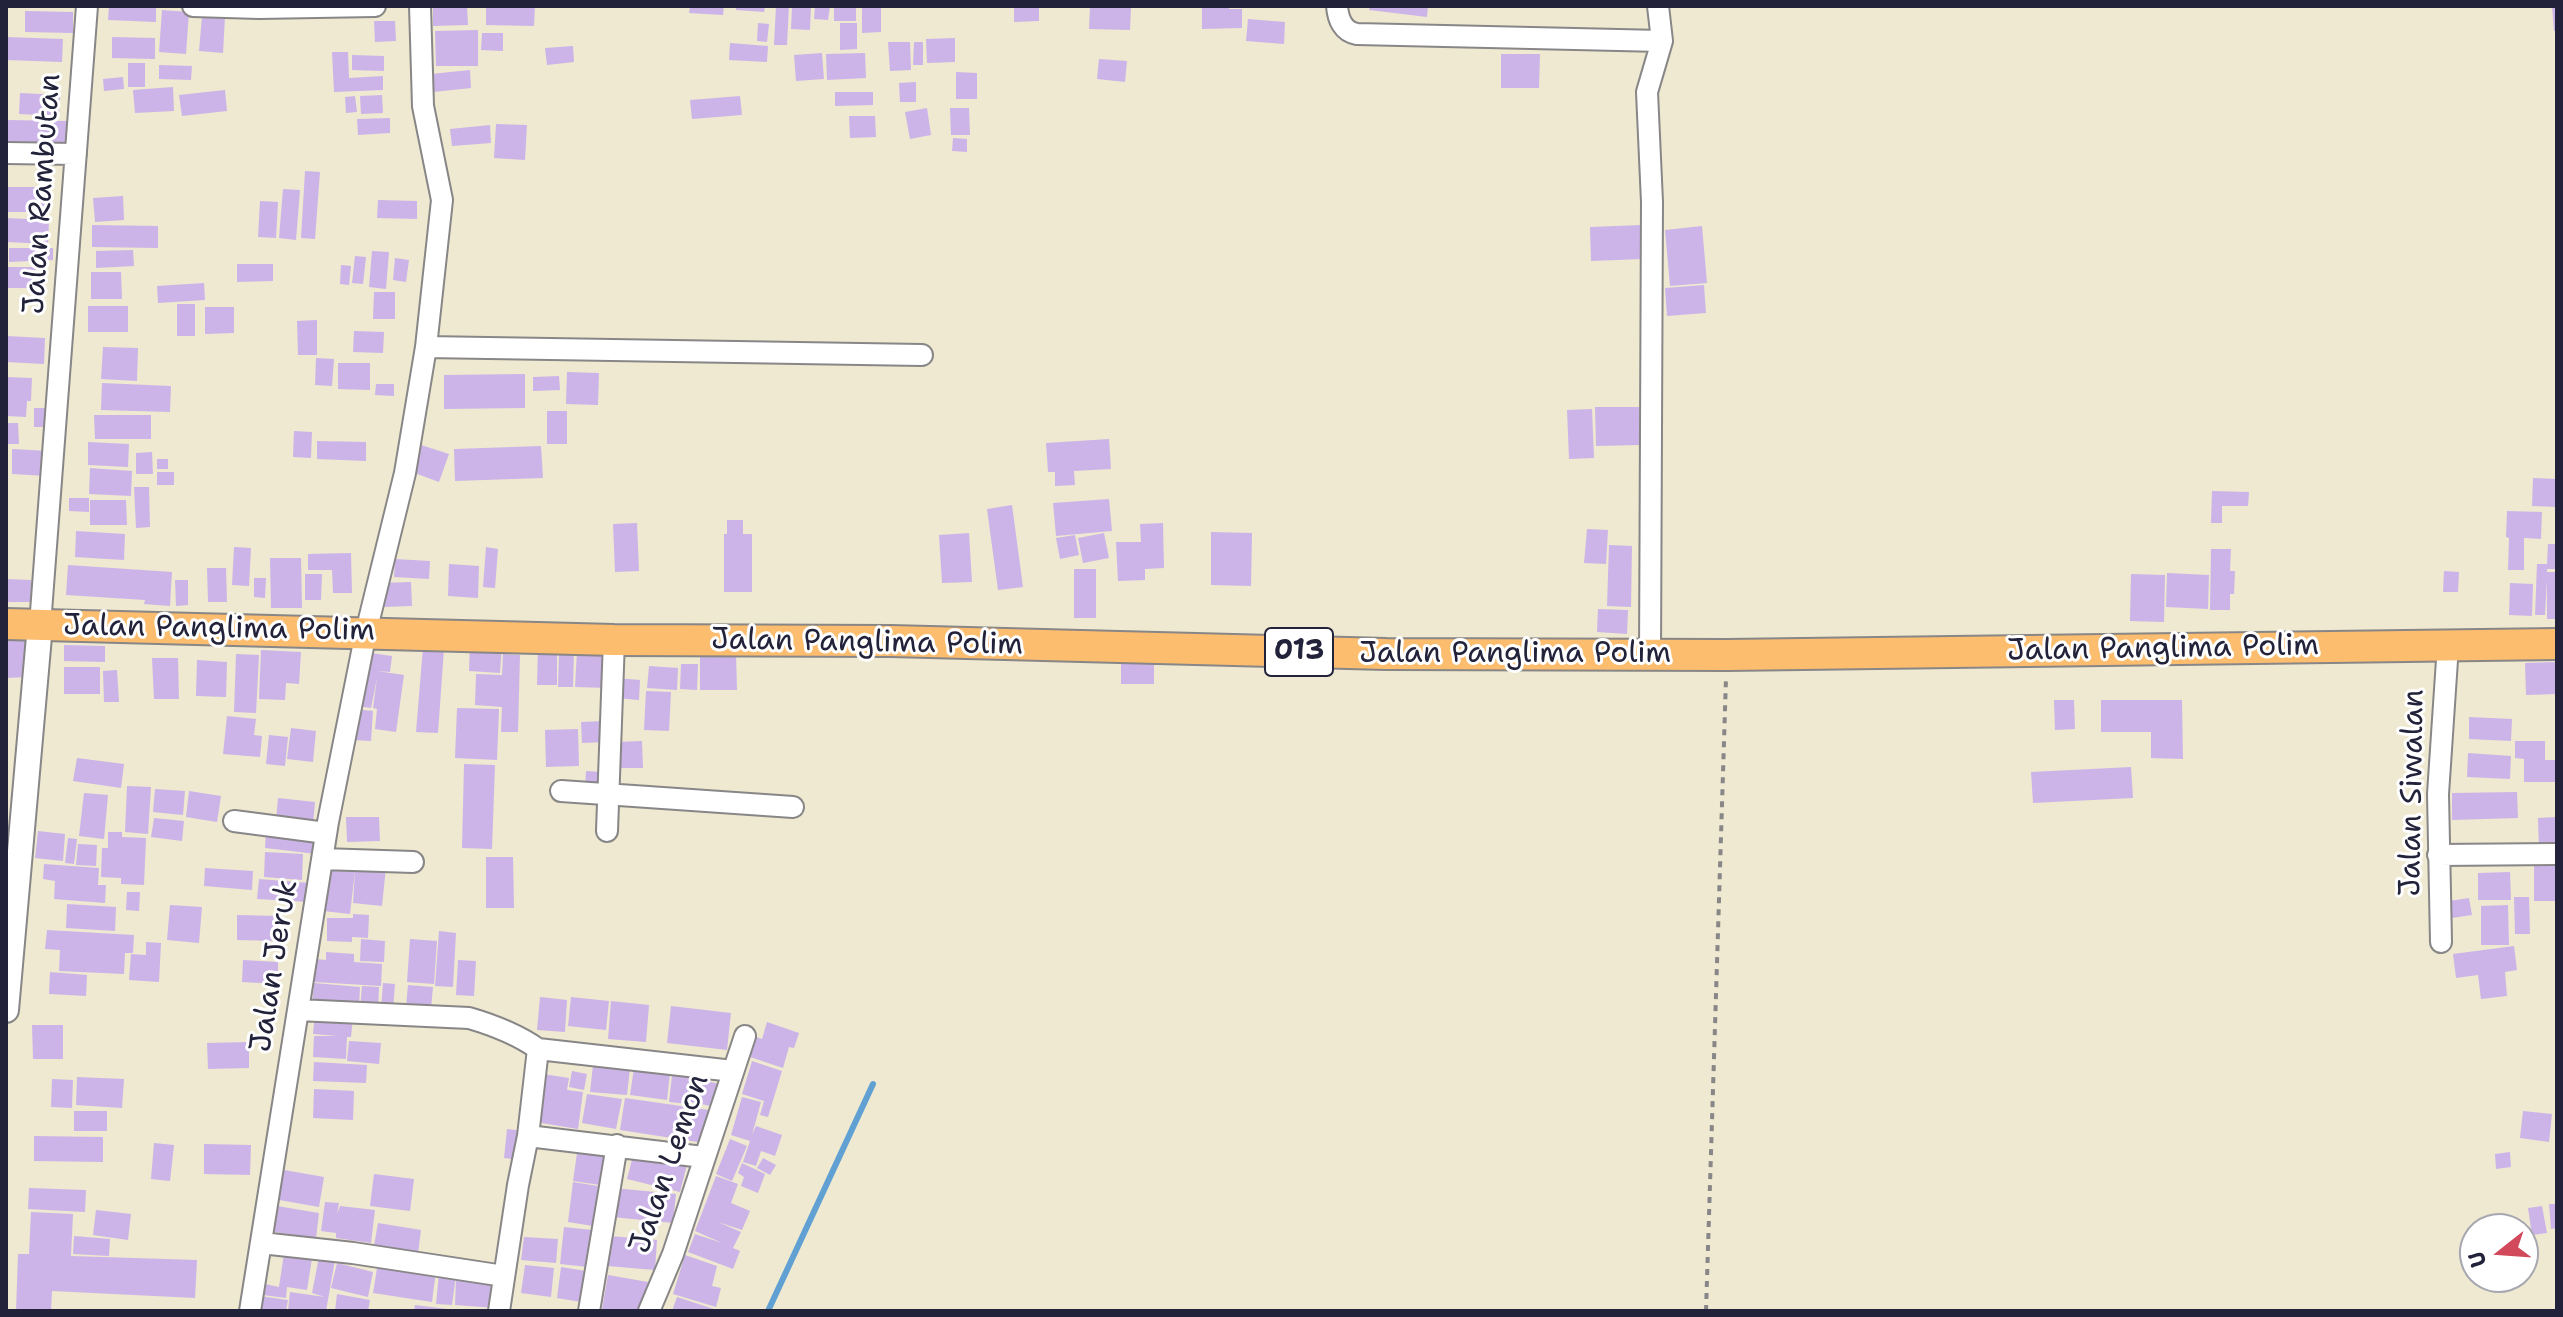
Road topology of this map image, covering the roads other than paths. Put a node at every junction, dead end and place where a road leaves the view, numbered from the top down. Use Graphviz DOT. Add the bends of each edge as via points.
graph roads {
  1 [pos="87,6"];
  2 [pos="193,6"];
  3 [pos="375,6"];
  4 [pos="420,6"];
  5 [pos="1337,6"];
  6 [pos="1658,6"];
  7 [pos="1662,41"];
  8 [pos="6,153"];
  9 [pos="74,169"];
  10 [pos="426,347"];
  11 [pos="922,355"];
  12 [pos="6,624"];
  13 [pos="40,625"];
  14 [pos="366,632"];
  15 [pos="614,640"];
  16 [pos="2557,644"];
  17 [pos="2448,645"];
  18 [pos="1650,655"];
  19 [pos="561,791"];
  20 [pos="608,796"];
  21 [pos="793,807"];
  22 [pos="234,821"];
  23 [pos="607,831"];
  24 [pos="326,833"];
  25 [pos="2557,854"];
  26 [pos="2438,855"];
  27 [pos="322,859"];
  28 [pos="413,862"];
  29 [pos="2441,942"];
  30 [pos="6,1010"];
  31 [pos="298,1010"];
  32 [pos="745,1036"];
  33 [pos="538,1049"];
  34 [pos="733,1071"];
  35 [pos="528,1136"];
  36 [pos="617,1145"];
  37 [pos="703,1157"];
  38 [pos="261,1243"];
  39 [pos="504,1276"];
  40 [pos="250,1311"];
  41 [pos="499,1311"];
  42 [pos="589,1311"];
  43 [pos="649,1311"];
  1 -- 9 [label="street, Jalan Rambutan"];
  2 -- 3 [label="street"];
  4 -- 10 [label="street, Jalan Jeruk" via="423,106 442,200"];
  5 -- 7 [label="street" via="1351,33"];
  6 -- 7 [label="street"];
  7 -- 18 [label="street" via="1647,92 1652,202"];
  8 -- 9 [label="street"];
  9 -- 13 [label="street, Jalan Rambutan"];
  10 -- 11 [label="street"];
  10 -- 14 [label="street, Jalan Jeruk" via="405,473"];
  12 -- 13 [label="main road, 013"];
  13 -- 14 [label="main road, Jalan Panglima Polim / 013"];
  13 -- 30 [label="street"];
  14 -- 15 [label="main road, Jalan Panglima Polim / 013"];
  14 -- 24 [label="street, Jalan Jeruk"];
  15 -- 18 [label="main road, Jalan Panglima Polim / 013"];
  15 -- 20 [label="street"];
  16 -- 17 [label="main road, Jalan Panglima Polim / 013"];
  17 -- 18 [label="main road, Jalan Panglima Polim / 013"];
  17 -- 26 [label="street, Jalan Siwalan"];
  19 -- 20 [label="street"];
  20 -- 21 [label="street"];
  20 -- 23 [label="street"];
  22 -- 24 [label="street"];
  24 -- 27 [label="street, Jalan Jeruk"];
  25 -- 26 [label="street"];
  26 -- 29 [label="street, Jalan Siwalan"];
  27 -- 28 [label="street"];
  27 -- 31 [label="street, Jalan Jeruk"];
  31 -- 33 [label="street" via="469,1018"];
  31 -- 38 [label="street, Jalan Jeruk"];
  32 -- 34 [label="street, Jalan Lemon"];
  33 -- 34 [label="street"];
  33 -- 35 [label="street"];
  34 -- 37 [label="street, Jalan Lemon"];
  35 -- 36 [label="street"];
  35 -- 39 [label="street"];
  36 -- 37 [label="street"];
  36 -- 42 [label="street"];
  37 -- 43 [label="street, Jalan Lemon"];
  38 -- 39 [label="street"];
  38 -- 40 [label="street, Jalan Jeruk"];
  39 -- 41 [label="street"];
}
